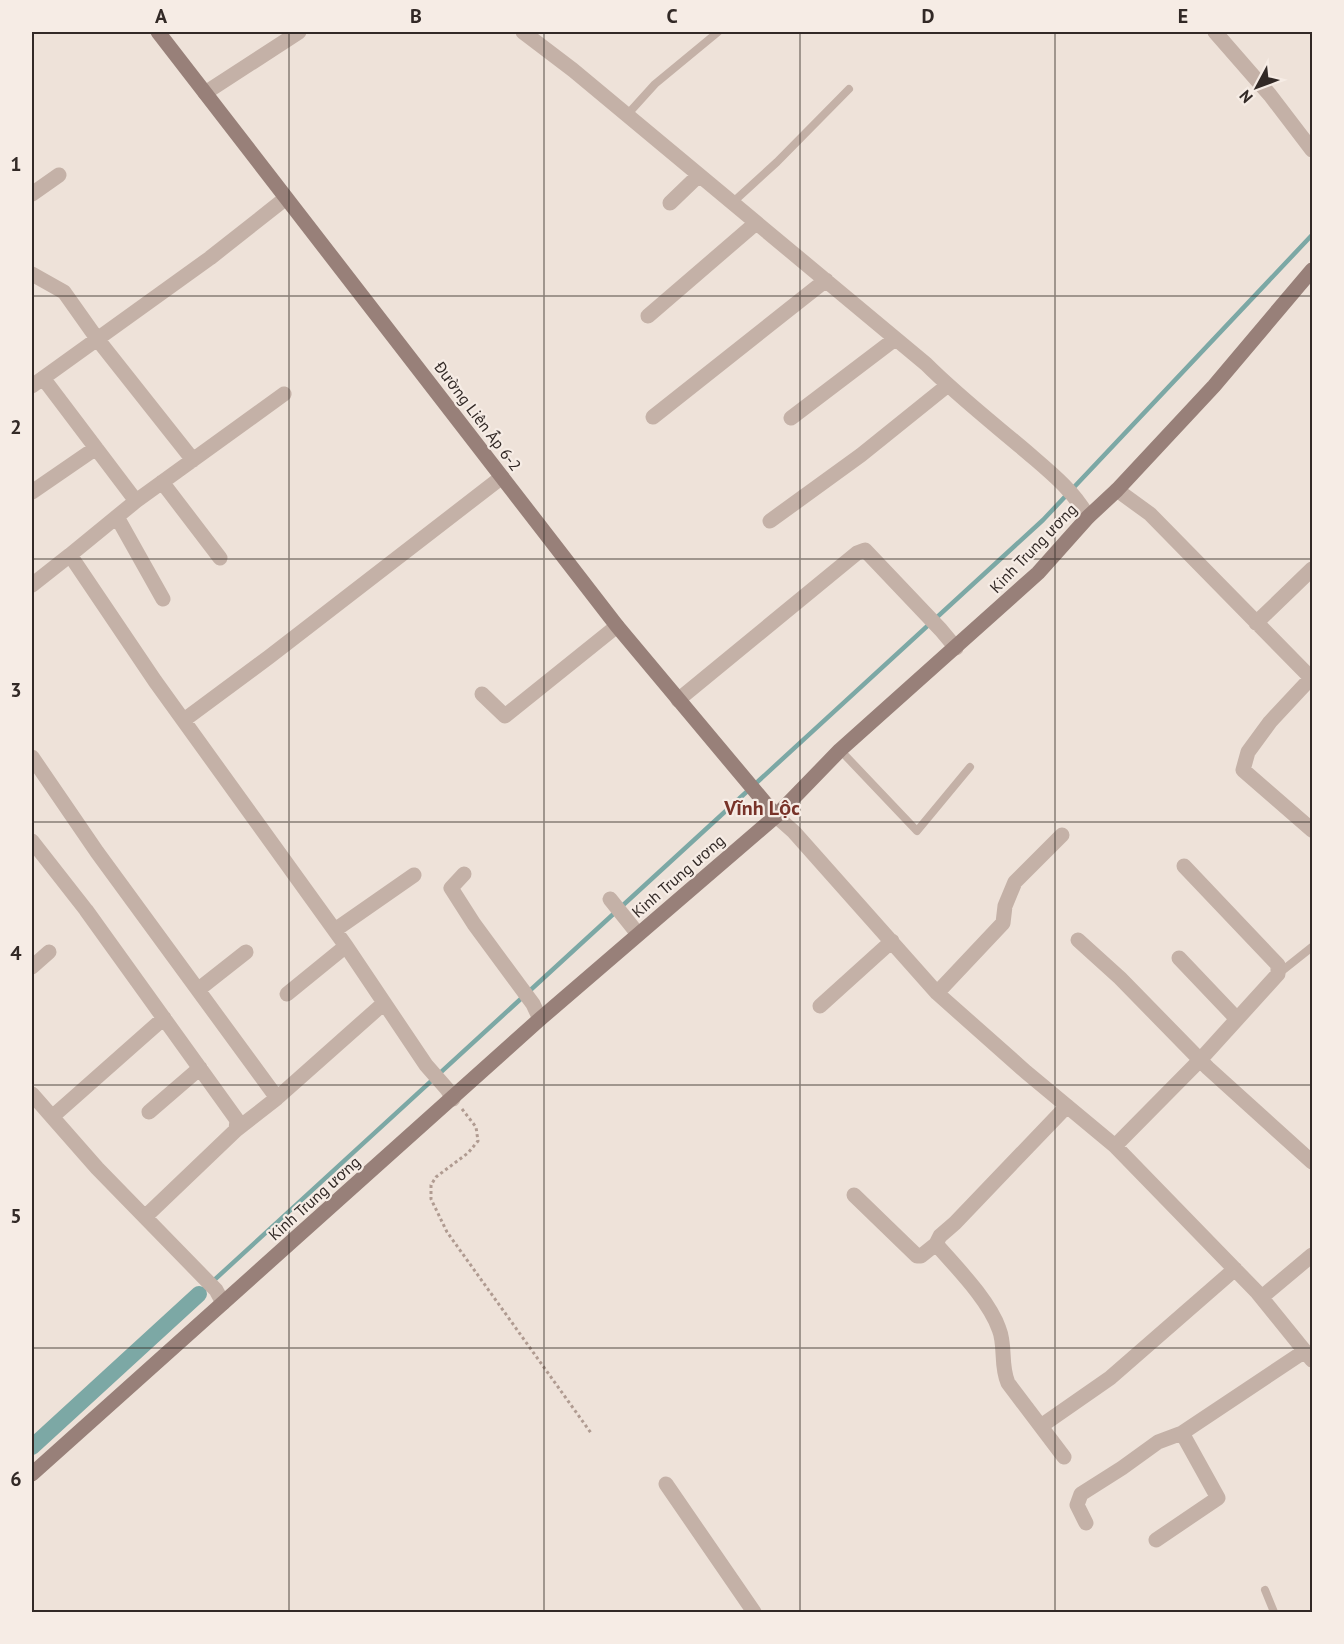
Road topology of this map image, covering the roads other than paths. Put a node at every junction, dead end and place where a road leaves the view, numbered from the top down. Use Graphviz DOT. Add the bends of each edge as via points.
graph roads {
  1 [pos="158,32"];
  2 [pos="299,32"];
  3 [pos="523,32"];
  4 [pos="718,32"];
  5 [pos="1215,32"];
  6 [pos="849,89"];
  7 [pos="205,93"];
  8 [pos="626,116"];
  9 [pos="1312,150"];
  10 [pos="59,174"];
  11 [pos="698,176"];
  12 [pos="32,194"];
  13 [pos="286,198"];
  14 [pos="670,203"];
  15 [pos="731,204"];
  16 [pos="756,223"];
  17 [pos="32,274"];
  18 [pos="1310,277"];
  19 [pos="826,280"];
  20 [pos="648,316"];
  21 [pos="895,339"];
  22 [pos="98,340"];
  23 [pos="37,382"];
  24 [pos="948,385"];
  25 [pos="284,394"];
  26 [pos="653,417"];
  27 [pos="791,418"];
  28 [pos="96,448"];
  29 [pos="193,460"];
  30 [pos="502,477"];
  31 [pos="162,482"];
  32 [pos="1117,490"];
  33 [pos="32,492"];
  34 [pos="136,501"];
  35 [pos="117,517"];
  36 [pos="1088,517"];
  37 [pos="770,521"];
  38 [pos="70,555"];
  39 [pos="220,558"];
  40 [pos="1312,569"];
  41 [pos="32,585"];
  42 [pos="163,599"];
  43 [pos="1256,623"];
  44 [pos="618,626"];
  45 [pos="956,648"];
  46 [pos="1312,679"];
  47 [pos="482,694"];
  48 [pos="678,700"];
  49 [pos="184,720"];
  50 [pos="840,750"];
  51 [pos="32,757"];
  52 [pos="970,767"];
  53 [pos="776,816"];
  54 [pos="1312,830"];
  55 [pos="1062,835"];
  56 [pos="32,841"];
  57 [pos="1184,866"];
  58 [pos="464,874"];
  59 [pos="414,875"];
  60 [pos="610,899"];
  61 [pos="335,930"];
  62 [pos="638,934"];
  63 [pos="1078,940"];
  64 [pos="892,941"];
  65 [pos="346,946"];
  66 [pos="1312,947"];
  67 [pos="49,952"];
  68 [pos="246,952"];
  69 [pos="1179,958"];
  70 [pos="32,967"];
  71 [pos="1278,974"];
  72 [pos="199,989"];
  73 [pos="937,993"];
  74 [pos="287,994"];
  75 [pos="384,1003"];
  76 [pos="819,1006"];
  77 [pos="164,1018"];
  78 [pos="540,1019"];
  79 [pos="1237,1019"];
  80 [pos="1200,1060"];
  81 [pos="200,1068"];
  82 [pos="32,1094"];
  83 [pos="450,1094"];
  84 [pos="277,1098"];
  85 [pos="1067,1106"];
  86 [pos="149,1112"];
  87 [pos="52,1117"];
  88 [pos="236,1130"];
  89 [pos="1115,1146"];
  90 [pos="1310,1156"];
  91 [pos="854,1195"];
  92 [pos="145,1217"];
  93 [pos="936,1244"];
  94 [pos="1312,1255"];
  95 [pos="1235,1269"];
  96 [pos="220,1296"];
  97 [pos="1262,1297"];
  98 [pos="1309,1355"];
  99 [pos="1041,1426"];
  100 [pos="1182,1433"];
  101 [pos="1064,1457"];
  102 [pos="32,1474"];
  103 [pos="666,1484"];
  104 [pos="1086,1523"];
  105 [pos="1156,1540"];
  106 [pos="1265,1590"];
  107 [pos="754,1612"];
  108 [pos="1275,1612"];
  1 -- 7 [label="street, Đường Liên Ấp 6-2"];
  2 -- 7 [label="street"];
  3 -- 8 [label="street"];
  4 -- 8 [label="lane" via="655,84"];
  5 -- 9 [label="street" via="1270,94"];
  6 -- 15 [label="lane"];
  7 -- 13 [label="street, Đường Liên Ấp 6-2"];
  8 -- 11 [label="street"];
  10 -- 12 [label="street"];
  11 -- 14 [label="street"];
  11 -- 15 [label="street"];
  13 -- 22 [label="street"];
  13 -- 30 [label="street, Đường Liên Ấp 6-2"];
  15 -- 16 [label="street"];
  16 -- 19 [label="street"];
  16 -- 20 [label="street"];
  17 -- 22 [label="street" via="64,292"];
  18 -- 32 [label="street, Kinh Trung ương"];
  19 -- 21 [label="street"];
  19 -- 26 [label="street"];
  21 -- 24 [label="street"];
  21 -- 27 [label="street"];
  22 -- 23 [label="street"];
  22 -- 29 [label="street"];
  23 -- 28 [label="street"];
  24 -- 36 [label="street" via="1049,471 1080,502"];
  24 -- 37 [label="street"];
  25 -- 29 [label="street"];
  28 -- 33 [label="street"];
  28 -- 34 [label="street"];
  29 -- 31 [label="street"];
  30 -- 44 [label="street, Đường Liên Ấp 6-2"];
  30 -- 49 [label="street"];
  31 -- 34 [label="street"];
  31 -- 39 [label="street"];
  32 -- 36 [label="street, Kinh Trung ương"];
  32 -- 43 [label="street" via="1150,514"];
  34 -- 35 [label="street"];
  35 -- 38 [label="street"];
  35 -- 42 [label="street"];
  36 -- 45 [label="street, Kinh Trung ương" via="1038,573"];
  38 -- 41 [label="street"];
  38 -- 49 [label="street"];
  40 -- 43 [label="street"];
  43 -- 46 [label="street"];
  44 -- 47 [label="street" via="505,716"];
  44 -- 48 [label="street, Đường Liên Ấp 6-2"];
  45 -- 48 [label="street" via="865,550"];
  45 -- 50 [label="street, Kinh Trung ương"];
  46 -- 54 [label="street" via="1270,722 1248,752 1243,770"];
  48 -- 53 [label="street, Đường Liên Ấp 6-2"];
  49 -- 61 [label="street"];
  50 -- 52 [label="lane" via="917,831"];
  50 -- 53 [label="street, Kinh Trung ương"];
  51 -- 72 [label="street"];
  53 -- 62 [label="street, Kinh Trung ương"];
  53 -- 64 [label="street"];
  55 -- 73 [label="street" via="1015,882 1003,923"];
  56 -- 77 [label="street"];
  57 -- 71 [label="street" via="1278,965"];
  58 -- 78 [label="street" via="451,888"];
  59 -- 61 [label="street"];
  60 -- 62 [label="street"];
  61 -- 65 [label="street"];
  62 -- 78 [label="street, Kinh Trung ương"];
  63 -- 80 [label="street"];
  64 -- 73 [label="street"];
  64 -- 76 [label="street"];
  65 -- 74 [label="street"];
  65 -- 75 [label="street"];
  66 -- 71 [label="lane"];
  67 -- 70 [label="street"];
  68 -- 72 [label="street"];
  69 -- 79 [label="street"];
  71 -- 79 [label="street"];
  72 -- 84 [label="street"];
  73 -- 85 [label="street"];
  75 -- 83 [label="street"];
  75 -- 84 [label="street"];
  77 -- 81 [label="street"];
  77 -- 87 [label="street"];
  78 -- 83 [label="street, Kinh Trung ương"];
  79 -- 80 [label="street"];
  80 -- 89 [label="street"];
  80 -- 90 [label="street"];
  81 -- 86 [label="street"];
  81 -- 88 [label="street" via="237,1120"];
  82 -- 87 [label="street"];
  83 -- 96 [label="street, Kinh Trung ương"];
  84 -- 88 [label="street"];
  85 -- 89 [label="street"];
  85 -- 93 [label="street"];
  87 -- 92 [label="street"];
  88 -- 92 [label="street"];
  89 -- 95 [label="street"];
  91 -- 93 [label="street" via="917,1256"];
  92 -- 96 [label="street"];
  93 -- 99 [label="street" via="977,1292 1000,1330 1003,1372"];
  94 -- 97 [label="street"];
  95 -- 97 [label="street"];
  95 -- 99 [label="street" via="1110,1378"];
  96 -- 102 [label="street, Kinh Trung ương"];
  97 -- 98 [label="street"];
  98 -- 100 [label="street"];
  99 -- 101 [label="street"];
  100 -- 104 [label="street" via="1158,1442 1081,1494 1077,1505"];
  100 -- 105 [label="street" via="1218,1498"];
  103 -- 107 [label="street"];
  106 -- 108 [label="lane"];
}
